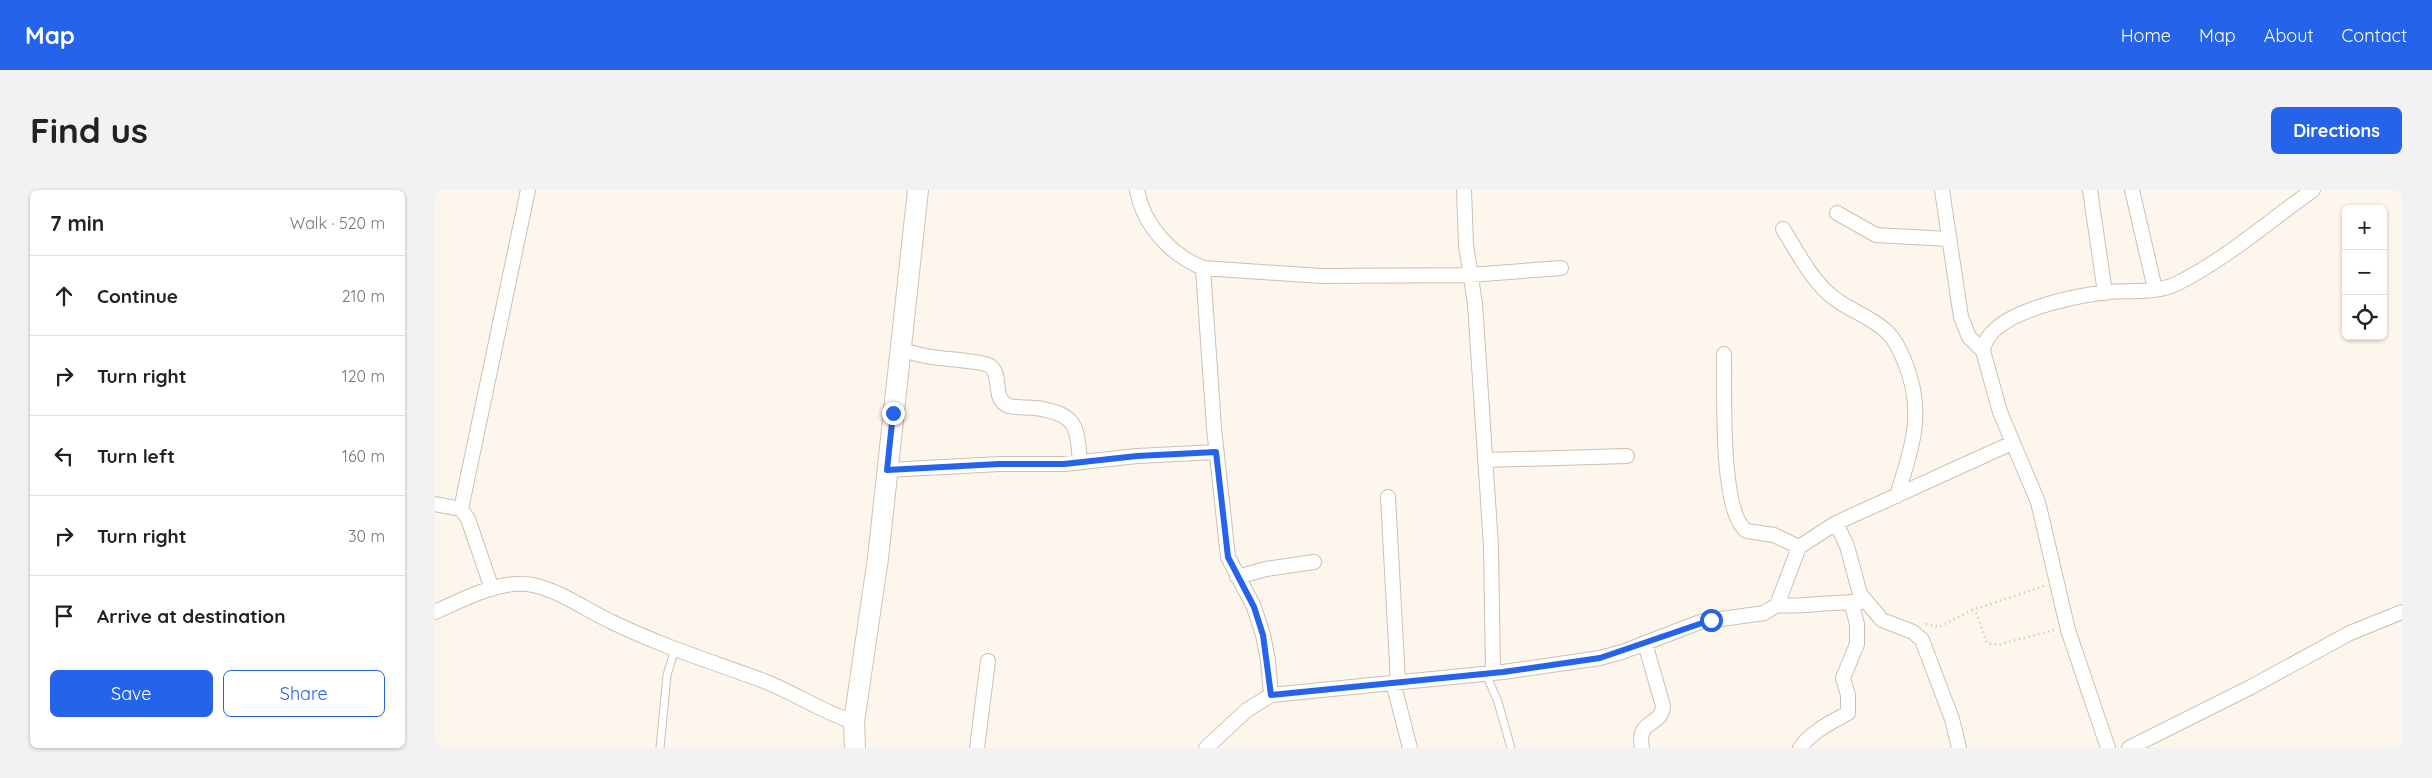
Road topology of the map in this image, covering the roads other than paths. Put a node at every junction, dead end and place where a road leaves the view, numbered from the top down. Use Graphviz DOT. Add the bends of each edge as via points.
graph roads {
  1 [pos="528,190"];
  2 [pos="918,190"];
  3 [pos="1137,190"];
  4 [pos="1464,190"];
  5 [pos="1942,190"];
  6 [pos="2090,190"];
  7 [pos="2132,190"];
  8 [pos="2313,190"];
  9 [pos="1837,213"];
  10 [pos="1783,228"];
  11 [pos="1948,239"];
  12 [pos="1203,268"];
  13 [pos="1561,268"];
  14 [pos="1470,275"];
  15 [pos="2155,289"];
  16 [pos="2105,292"];
  17 [pos="899,348"];
  18 [pos="1983,351"];
  19 [pos="1724,354"];
  20 [pos="2012,443"];
  21 [pos="1216,452"];
  22 [pos="1627,456"];
  23 [pos="1485,460"];
  24 [pos="1080,462"];
  25 [pos="887,470"];
  26 [pos="1897,496"];
  27 [pos="1388,497"];
  28 [pos="435,504"];
  29 [pos="461,509"];
  30 [pos="1837,523"];
  31 [pos="1799,548"];
  32 [pos="1314,562"];
  33 [pos="1237,577"];
  34 [pos="492,589"];
  35 [pos="1851,602"];
  36 [pos="1777,604"];
  37 [pos="1869,604"];
  38 [pos="435,612"];
  39 [pos="2402,612"];
  40 [pos="1645,643"];
  41 [pos="675,649"];
  42 [pos="988,661"];
  43 [pos="1490,674"];
  44 [pos="1396,682"];
  45 [pos="1271,695"];
  46 [pos="854,722"];
  47 [pos="660,748"];
  48 [pos="855,748"];
  49 [pos="977,748"];
  50 [pos="1206,748"];
  51 [pos="1409,748"];
  52 [pos="1511,748"];
  53 [pos="1643,748"];
  54 [pos="1800,748"];
  55 [pos="1959,748"];
  56 [pos="2108,748"];
  57 [pos="2129,748"];
  1 -- 29 [label="street"];
  2 -- 17 [label="main road"];
  3 -- 12 [label="street" via="1159,236 1189,262"];
  4 -- 14 [label="street"];
  5 -- 11 [label="street"];
  6 -- 16 [label="street"];
  7 -- 15 [label="street"];
  8 -- 15 [label="street" via="2196,273 2177,284"];
  9 -- 11 [label="street" via="1876,236"];
  10 -- 26 [label="street" via="1811,274 1829,295 1887,331 1896,342 1916,405 1913,444"];
  11 -- 18 [label="street" via="1961,317 1969,337"];
  12 -- 14 [label="street" via="1321,276"];
  12 -- 21 [label="street"];
  13 -- 14 [label="street"];
  14 -- 23 [label="street" via="1475,304"];
  15 -- 16 [label="street"];
  16 -- 18 [label="street" via="2029,310 1990,333"];
  17 -- 24 [label="street" via="915,355 990,366 996,373 1001,400 1007,406 1038,408 1068,418 1077,433"];
  17 -- 25 [label="main road"];
  18 -- 20 [label="street"];
  19 -- 31 [label="street" via="1725,448 1737,520 1747,531 1774,535"];
  20 -- 26 [label="street"];
  20 -- 56 [label="street" via="2038,502 2068,630"];
  21 -- 24 [label="street"];
  21 -- 33 [label="street" via="1228,557"];
  22 -- 23 [label="street"];
  23 -- 43 [label="street" via="1491,546"];
  24 -- 25 [label="street"];
  25 -- 46 [label="main road" via="878,558"];
  26 -- 30 [label="street"];
  27 -- 44 [label="street"];
  28 -- 29 [label="street"];
  29 -- 34 [label="street" via="468,520"];
  30 -- 31 [label="street"];
  30 -- 37 [label="street" via="1860,594"];
  31 -- 36 [label="street"];
  32 -- 33 [label="street"];
  33 -- 45 [label="street" via="1254,607 1263,635"];
  34 -- 38 [label="street"];
  34 -- 41 [label="street" via="531,584"];
  35 -- 36 [label="street" via="1800,606"];
  35 -- 37 [label="street"];
  35 -- 54 [label="street" via="1858,633 1857,644 1843,678 1848,695 1848,713 1817,730"];
  36 -- 40 [label="street" via="1764,613 1700,622"];
  37 -- 55 [label="street" via="1882,620 1899,625 1922,640 1952,719"];
  39 -- 57 [label="street" via="2350,633"];
  40 -- 43 [label="street" via="1600,658"];
  40 -- 53 [label="street" via="1663,706 1660,716 1641,732"];
  41 -- 46 [label="street" via="766,682 832,715"];
  41 -- 47 [label="lane" via="667,675"];
  42 -- 49 [label="street"];
  43 -- 44 [label="street"];
  43 -- 52 [label="lane"];
  44 -- 45 [label="street"];
  44 -- 51 [label="street"];
  45 -- 50 [label="street" via="1247,710"];
  46 -- 48 [label="main road"];
}
